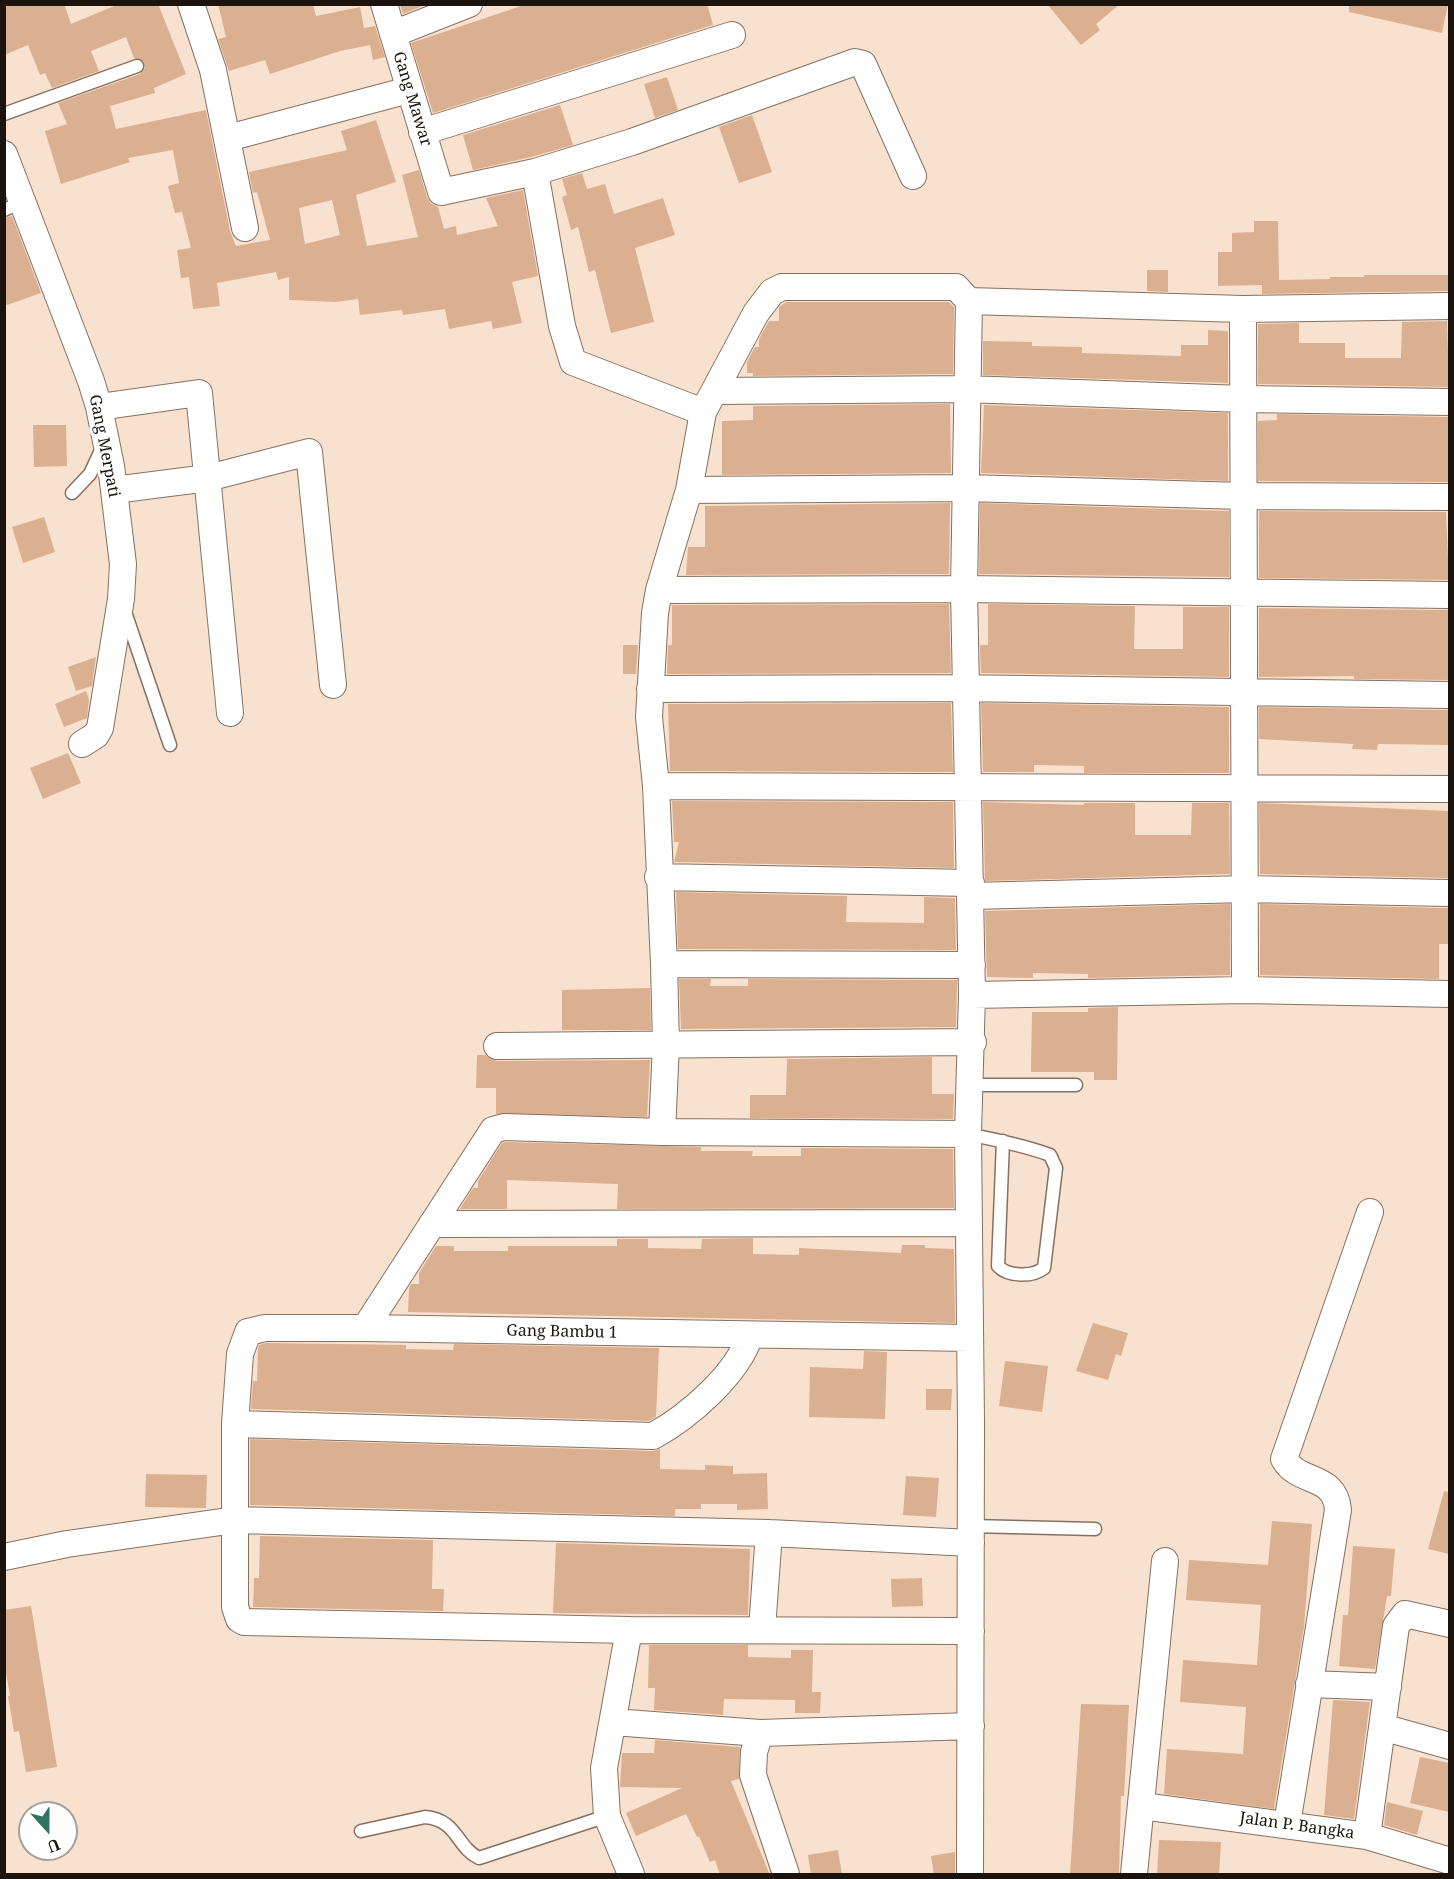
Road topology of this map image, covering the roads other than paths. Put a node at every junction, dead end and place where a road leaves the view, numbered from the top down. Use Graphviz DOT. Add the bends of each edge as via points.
graph roads {
  1 [pos="191,4"];
  2 [pos="384,4"];
  3 [pos="469,4"];
  4 [pos="393,34"];
  5 [pos="732,35"];
  6 [pos="137,66"];
  7 [pos="409,90"];
  8 [pos="4,114"];
  9 [pos="422,132"];
  10 [pos="228,138"];
  11 [pos="4,154"];
  12 [pos="535,172"];
  13 [pos="913,176"];
  14 [pos="14,206"];
  15 [pos="245,228"];
  16 [pos="969,301"];
  17 [pos="1449,306"];
  18 [pos="1243,309"];
  19 [pos="966,389"];
  20 [pos="1243,399"];
  21 [pos="710,402"];
  22 [pos="1449,402"];
  23 [pos="99,407"];
  24 [pos="106,440"];
  25 [pos="208,478"];
  26 [pos="967,488"];
  27 [pos="114,490"];
  28 [pos="689,490"];
  29 [pos="72,493"];
  30 [pos="1243,496"];
  31 [pos="1449,497"];
  32 [pos="964,589"];
  33 [pos="659,590"];
  34 [pos="1244,592"];
  35 [pos="1449,595"];
  36 [pos="121,599"];
  37 [pos="333,685"];
  38 [pos="965,688"];
  39 [pos="650,689"];
  40 [pos="1244,691"];
  41 [pos="1449,695"];
  42 [pos="230,713"];
  43 [pos="82,744"];
  44 [pos="170,745"];
  45 [pos="656,786"];
  46 [pos="1244,787"];
  47 [pos="969,789"];
  48 [pos="1449,789"];
  49 [pos="658,877"];
  50 [pos="1245,889"];
  51 [pos="971,890"];
  52 [pos="1449,893"];
  53 [pos="664,964"];
  54 [pos="972,964"];
  55 [pos="1245,990"];
  56 [pos="1449,994"];
  57 [pos="972,995"];
  58 [pos="973,1042"];
  59 [pos="666,1044"];
  60 [pos="497,1046"];
  61 [pos="971,1085"];
  62 [pos="1076,1085"];
  63 [pos="662,1132"];
  64 [pos="968,1134"];
  65 [pos="1003,1142"];
  66 [pos="1370,1212"];
  67 [pos="969,1223"];
  68 [pos="432,1224"];
  69 [pos="365,1328"];
  70 [pos="750,1335"];
  71 [pos="970,1338"];
  72 [pos="235,1424"];
  73 [pos="235,1520"];
  74 [pos="1095,1529"];
  75 [pos="769,1533"];
  76 [pos="970,1534"];
  77 [pos="4,1557"];
  78 [pos="1165,1562"];
  79 [pos="1449,1624"];
  80 [pos="762,1629"];
  81 [pos="629,1630"];
  82 [pos="971,1631"];
  83 [pos="1309,1684"];
  84 [pos="1388,1688"];
  85 [pos="613,1722"];
  86 [pos="971,1726"];
  87 [pos="1382,1727"];
  88 [pos="760,1733"];
  89 [pos="1449,1746"];
  90 [pos="1142,1806"];
  91 [pos="607,1816"];
  92 [pos="1287,1824"];
  93 [pos="361,1831"];
  94 [pos="1367,1836"];
  95 [pos="1449,1861"];
  96 [pos="631,1875"];
  97 [pos="786,1875"];
  98 [pos="970,1875"];
  99 [pos="1134,1875"];
  1 -- 10 [label="street" via="213,70"];
  2 -- 4 [label="street, Gang Mawar"];
  3 -- 4 [label="street"];
  4 -- 7 [label="street, Gang Mawar"];
  5 -- 9 [label="street"];
  6 -- 8 [label="lane"];
  7 -- 9 [label="street, Gang Mawar"];
  7 -- 10 [label="street"];
  9 -- 12 [label="street, Gang Mawar" via="441,192"];
  10 -- 15 [label="street"];
  11 -- 14 [label="street, Gang Merpati"];
  12 -- 13 [label="street" via="669,130 855,62 863,64"];
  12 -- 21 [label="street" via="562,326 573,362"];
  14 -- 23 [label="street, Gang Merpati"];
  16 -- 18 [label="street"];
  16 -- 19 [label="street"];
  16 -- 21 [label="street" via="956,287 782,287 772,292 756,313"];
  17 -- 18 [label="street"];
  18 -- 20 [label="street"];
  19 -- 20 [label="street"];
  19 -- 21 [label="street"];
  19 -- 26 [label="street"];
  20 -- 22 [label="street"];
  20 -- 30 [label="street"];
  21 -- 28 [label="street"];
  23 -- 24 [label="street, Gang Merpati"];
  23 -- 25 [label="street" via="199,393"];
  24 -- 27 [label="street, Gang Merpati"];
  24 -- 29 [label="lane" via="90,474"];
  25 -- 27 [label="street"];
  25 -- 37 [label="street" via="309,452"];
  25 -- 42 [label="street"];
  26 -- 28 [label="street"];
  26 -- 30 [label="street"];
  26 -- 32 [label="street"];
  27 -- 36 [label="street, Gang Merpati" via="123,564"];
  28 -- 33 [label="street"];
  30 -- 31 [label="street"];
  30 -- 34 [label="street"];
  32 -- 33 [label="street"];
  32 -- 34 [label="street"];
  32 -- 38 [label="street"];
  33 -- 39 [label="street"];
  34 -- 35 [label="street"];
  34 -- 40 [label="street"];
  36 -- 43 [label="street, Gang Merpati" via="100,728"];
  36 -- 44 [label="lane"];
  38 -- 39 [label="street"];
  38 -- 40 [label="street"];
  38 -- 47 [label="street"];
  39 -- 45 [label="street"];
  40 -- 41 [label="street"];
  40 -- 46 [label="street"];
  45 -- 47 [label="street"];
  45 -- 49 [label="street"];
  46 -- 47 [label="street"];
  46 -- 48 [label="street"];
  46 -- 50 [label="street"];
  47 -- 51 [label="street"];
  49 -- 51 [label="street"];
  49 -- 53 [label="street"];
  50 -- 51 [label="street"];
  50 -- 52 [label="street"];
  50 -- 55 [label="street"];
  51 -- 54 [label="street"];
  53 -- 54 [label="street"];
  53 -- 59 [label="street"];
  54 -- 57 [label="street"];
  55 -- 56 [label="street"];
  55 -- 57 [label="street"];
  57 -- 58 [label="street"];
  58 -- 59 [label="street"];
  58 -- 61 [label="street"];
  59 -- 60 [label="street"];
  59 -- 63 [label="street"];
  61 -- 62 [label="lane"];
  61 -- 64 [label="street"];
  63 -- 64 [label="street"];
  63 -- 68 [label="street" via="504,1127 493,1130"];
  64 -- 65 [label="lane"];
  64 -- 67 [label="street"];
  65 -- 65 [label="lane" via="1050,1155 1056,1168 1044,1268 1038,1274 1002,1270 998,1266"];
  66 -- 83 [label="street" via="1284,1459 1290,1470 1322,1483 1337,1498"];
  67 -- 68 [label="street"];
  67 -- 71 [label="street"];
  68 -- 69 [label="street"];
  69 -- 70 [label="street, Gang Bambu 1"];
  69 -- 72 [label="street, Gang Bambu 1" via="265,1328 248,1332 240,1354"];
  70 -- 71 [label="street, Gang Bambu 1"];
  70 -- 72 [label="street" via="734,1367 676,1423 653,1436"];
  71 -- 76 [label="street"];
  72 -- 73 [label="street"];
  73 -- 75 [label="street"];
  73 -- 77 [label="street"];
  73 -- 81 [label="street" via="235,1607 244,1622"];
  74 -- 76 [label="lane"];
  75 -- 76 [label="street"];
  75 -- 80 [label="street"];
  76 -- 82 [label="street"];
  78 -- 90 [label="street"];
  79 -- 84 [label="street" via="1411,1614 1401,1617 1396,1626"];
  80 -- 81 [label="street"];
  80 -- 82 [label="street"];
  81 -- 85 [label="street"];
  82 -- 86 [label="street"];
  83 -- 84 [label="street"];
  83 -- 92 [label="street"];
  84 -- 87 [label="street"];
  85 -- 88 [label="street"];
  85 -- 91 [label="street" via="604,1768"];
  86 -- 88 [label="street"];
  86 -- 98 [label="street"];
  87 -- 89 [label="street"];
  87 -- 94 [label="street"];
  88 -- 97 [label="street" via="753,1776"];
  90 -- 92 [label="street, Jalan P. Bangka"];
  90 -- 99 [label="street"];
  91 -- 93 [label="lane" via="479,1858 448,1824 435,1818"];
  91 -- 96 [label="street"];
  92 -- 94 [label="street, Jalan P. Bangka"];
  94 -- 95 [label="street, Jalan P. Bangka"];
}
